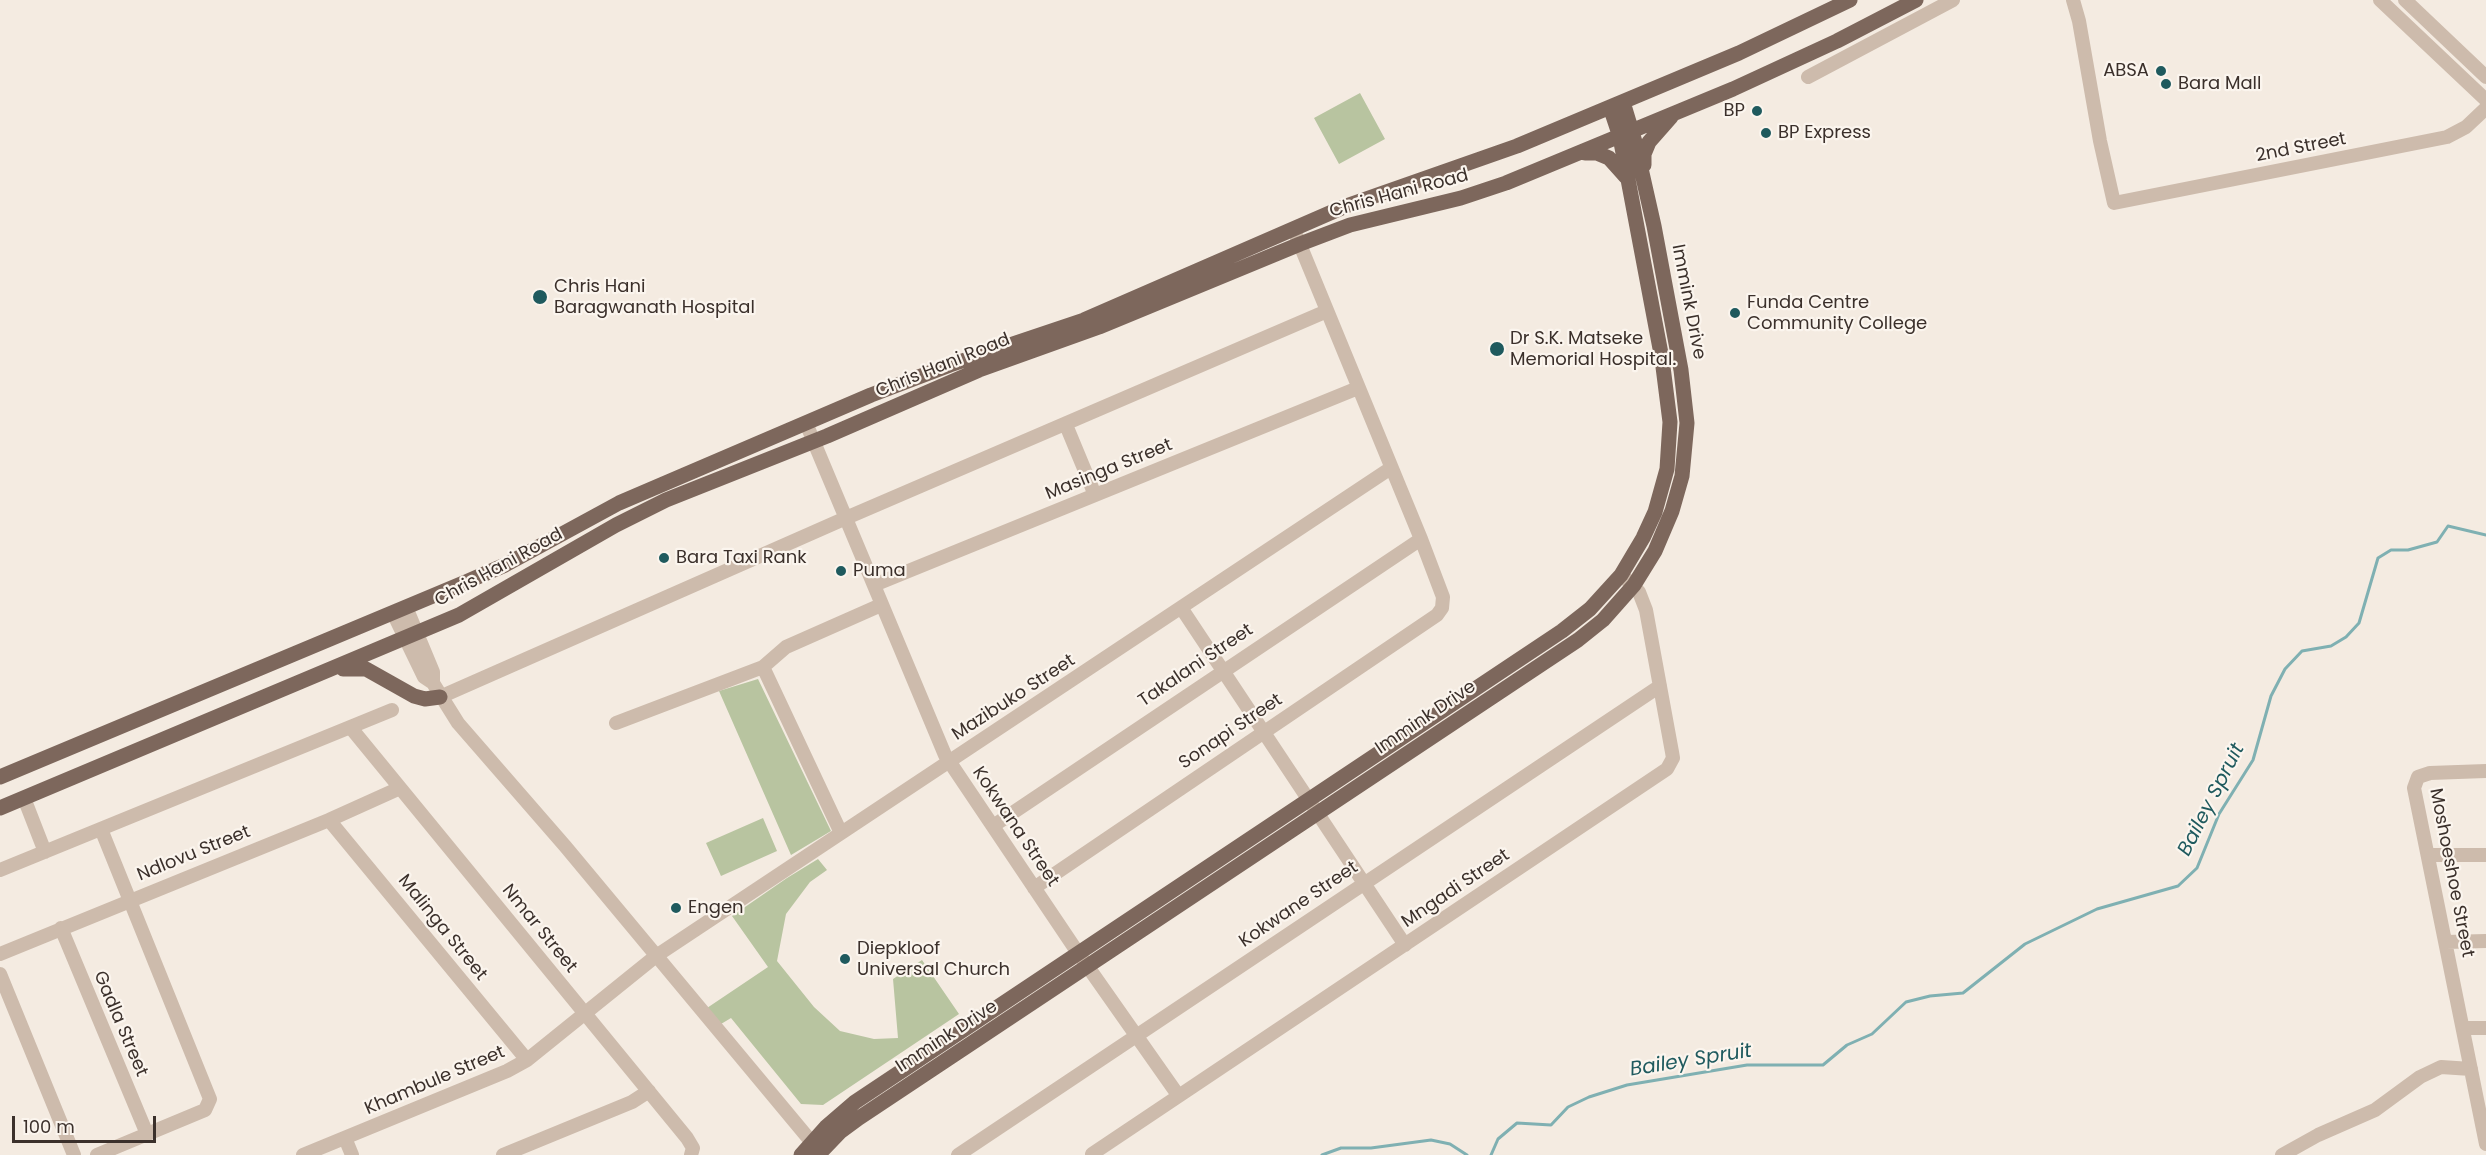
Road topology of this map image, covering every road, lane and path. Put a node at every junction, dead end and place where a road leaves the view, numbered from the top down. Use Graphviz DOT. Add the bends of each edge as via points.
graph roads {
  1 [pos="1850,0"];
  2 [pos="1916,0"];
  3 [pos="1953,0"];
  4 [pos="2073,0"];
  5 [pos="2380,0"];
  6 [pos="2405,0"];
  7 [pos="1808,77"];
  8 [pos="2486,77"];
  9 [pos="2486,100"];
  10 [pos="1617,104"];
  11 [pos="2486,108"];
  12 [pos="1675,113"];
  13 [pos="1626,134"];
  14 [pos="1577,154"];
  15 [pos="1643,174"];
  16 [pos="1628,179"];
  17 [pos="1294,227"];
  18 [pos="1300,244"];
  19 [pos="1327,311"];
  20 [pos="1358,388"];
  21 [pos="806,423"];
  22 [pos="1066,424"];
  23 [pos="814,441"];
  24 [pos="736,453"];
  25 [pos="1391,468"];
  26 [pos="1095,495"];
  27 [pos="846,518"];
  28 [pos="1421,539"];
  29 [pos="1621,575"];
  30 [pos="874,585"];
  31 [pos="1634,585"];
  32 [pos="882,605"];
  33 [pos="1182,609"];
  34 [pos="399,610"];
  35 [pos="411,636"];
  36 [pos="763,667"];
  37 [pos="331,670"];
  38 [pos="1222,670"];
  39 [pos="1660,686"];
  40 [pos="437,690"];
  41 [pos="392,710"];
  42 [pos="616,723"];
  43 [pos="351,728"];
  44 [pos="1263,732"];
  45 [pos="950,762"];
  46 [pos="2486,771"];
  47 [pos="0,777"];
  48 [pos="400,788"];
  49 [pos="24,798"];
  50 [pos="1314,806"];
  51 [pos="0,808"];
  52 [pos="329,820"];
  53 [pos="993,826"];
  54 [pos="101,829"];
  55 [pos="841,833"];
  56 [pos="45,852"];
  57 [pos="2428,855"];
  58 [pos="2486,855"];
  59 [pos="0,870"];
  60 [pos="1365,883"];
  61 [pos="1034,888"];
  62 [pos="130,899"];
  63 [pos="61,928"];
  64 [pos="2486,941"];
  65 [pos="2446,942"];
  66 [pos="1406,945"];
  67 [pos="1078,953"];
  68 [pos="0,954"];
  69 [pos="656,956"];
  70 [pos="1088,967"];
  71 [pos="0,974"];
  72 [pos="585,1014"];
  73 [pos="2463,1028"];
  74 [pos="2486,1028"];
  75 [pos="1135,1036"];
  76 [pos="527,1060"];
  77 [pos="2471,1069"];
  78 [pos="649,1091"];
  79 [pos="1178,1095"];
  80 [pos="2483,1114"];
  81 [pos="147,1134"];
  82 [pos="345,1138"];
  83 [pos="2486,1144"];
  84 [pos="812,1151"];
  85 [pos="1092,1154"];
  86 [pos="74,1155"];
  87 [pos="97,1155"];
  88 [pos="303,1155"];
  89 [pos="352,1155"];
  90 [pos="503,1155"];
  91 [pos="691,1155"];
  92 [pos="958,1155"];
  93 [pos="2282,1155"];
  1 -- 10 [label="main road, Chris Hani Road" via="1739,53"];
  2 -- 12 [label="main road, Chris Hani Road" via="1797,60"];
  3 -- 7 [label="street"];
  4 -- 11 [label="street, 2nd Street" via="2114,203 2447,137 2466,128"];
  5 -- 9 [label="street"];
  6 -- 8 [label="street"];
  10 -- 13 [label="main road"];
  10 -- 17 [label="main road, Chris Hani Road" via="1517,146"];
  12 -- 13 [label="main road, Chris Hani Road"];
  12 -- 15 [label="main road" via="1646,148"];
  13 -- 14 [label="main road, Chris Hani Road"];
  13 -- 15 [label="main road, Immink Drive"];
  13 -- 16 [label="main road, Immink Drive"];
  14 -- 16 [label="main road" via="1603,155"];
  14 -- 18 [label="main road, Chris Hani Road" via="1495,187 1350,225"];
  15 -- 31 [label="main road, Immink Drive" via="1687,423 1682,476 1672,512"];
  16 -- 29 [label="main road, Immink Drive" via="1670,422 1667,469 1658,504"];
  17 -- 18 [label="street"];
  17 -- 21 [label="main road, Chris Hani Road" via="1084,320 950,365"];
  18 -- 19 [label="street"];
  18 -- 23 [label="main road, Chris Hani Road" via="1099,327 979,370"];
  19 -- 20 [label="street"];
  19 -- 22 [label="street"];
  20 -- 25 [label="street"];
  20 -- 26 [label="street, Masinga Street"];
  21 -- 23 [label="street, Kokwana Street"];
  21 -- 24 [label="main road, Chris Hani Road"];
  22 -- 26 [label="street"];
  22 -- 27 [label="street"];
  23 -- 24 [label="main road" via="798,435"];
  23 -- 27 [label="street, Kokwana Street"];
  23 -- 35 [label="main road, Chris Hani Road" via="650,508 459,615"];
  24 -- 34 [label="main road, Chris Hani Road" via="619,503 505,565"];
  25 -- 28 [label="street"];
  25 -- 33 [label="street, Mazibuko Street"];
  26 -- 30 [label="street, Masinga Street"];
  27 -- 30 [label="street, Kokwana Street"];
  27 -- 40 [label="street"];
  28 -- 38 [label="street, Takalani Street"];
  28 -- 44 [label="street, Sonapi Street" via="1444,603 1437,615"];
  29 -- 31 [label="street, Mngadi Street"];
  29 -- 50 [label="main road, Immink Drive" via="1590,609 1562,631"];
  30 -- 32 [label="street, Kokwana Street"];
  31 -- 39 [label="street, Mngadi Street" via="1644,603"];
  31 -- 50 [label="main road, Immink Drive" via="1603,620 1578,640"];
  32 -- 36 [label="street" via="786,647"];
  32 -- 45 [label="street, Kokwana Street"];
  33 -- 38 [label="street"];
  33 -- 45 [label="street, Mazibuko Street"];
  34 -- 35 [label="street"];
  34 -- 47 [label="main road, Chris Hani Road"];
  35 -- 37 [label="main road, Chris Hani Road"];
  35 -- 40 [label="street" via="433,672"];
  36 -- 42 [label="street"];
  36 -- 55 [label="street"];
  37 -- 40 [label="main road" via="366,669 425,699"];
  37 -- 49 [label="main road, Chris Hani Road"];
  38 -- 44 [label="street"];
  38 -- 53 [label="street, Takalani Street"];
  39 -- 60 [label="street, Kokwane Street"];
  39 -- 66 [label="street, Mngadi Street" via="1673,758 1667,769"];
  40 -- 69 [label="street" via="458,723"];
  41 -- 43 [label="street"];
  43 -- 48 [label="street, Nmar Street"];
  43 -- 54 [label="street"];
  44 -- 50 [label="street"];
  44 -- 61 [label="street, Sonapi Street"];
  45 -- 53 [label="street, Kokwana Street"];
  45 -- 55 [label="street, Mazibuko Street"];
  46 -- 57 [label="street, Moshoeshoe Street" via="2418,777 2414,785"];
  48 -- 52 [label="street, Ndlovu Street"];
  48 -- 72 [label="street, Nmar Street"];
  49 -- 51 [label="main road, Chris Hani Road"];
  49 -- 56 [label="street"];
  50 -- 60 [label="street"];
  50 -- 67 [label="main road, Immink Drive"];
  50 -- 70 [label="main road, Immink Drive"];
  52 -- 62 [label="street, Ndlovu Street"];
  52 -- 76 [label="street, Malinga Street"];
  53 -- 61 [label="street, Kokwana Street"];
  54 -- 56 [label="street"];
  54 -- 62 [label="street"];
  55 -- 69 [label="street, Mazibuko Street"];
  56 -- 59 [label="street"];
  57 -- 58 [label="street"];
  57 -- 65 [label="street, Moshoeshoe Street"];
  60 -- 66 [label="street"];
  60 -- 75 [label="street, Kokwane Street"];
  61 -- 67 [label="street, Kokwana Street"];
  62 -- 63 [label="street, Ndlovu Street"];
  62 -- 81 [label="street" via="210,1099 205,1110"];
  63 -- 68 [label="street, Ndlovu Street"];
  63 -- 81 [label="street, Gadla Street"];
  64 -- 65 [label="street"];
  65 -- 73 [label="street, Moshoeshoe Street"];
  66 -- 79 [label="street, Mngadi Street"];
  67 -- 70 [label="street, Kokwana Street"];
  67 -- 84 [label="main road, Immink Drive" via="855,1102"];
  69 -- 72 [label="street, Khambule Street"];
  69 -- 84 [label="street"];
  70 -- 75 [label="street, Kokwana Street"];
  70 -- 84 [label="main road, Immink Drive"];
  71 -- 86 [label="street"];
  72 -- 76 [label="street, Khambule Street"];
  72 -- 78 [label="street, Nmar Street"];
  73 -- 74 [label="street"];
  73 -- 77 [label="street, Moshoeshoe Street"];
  75 -- 79 [label="street, Kokwana Street"];
  75 -- 92 [label="street, Kokwane Street"];
  76 -- 82 [label="street, Khambule Street"];
  77 -- 80 [label="street, Moshoeshoe Street"];
  77 -- 93 [label="street" via="2441,1067 2374,1110"];
  78 -- 90 [label="street" via="632,1102"];
  78 -- 91 [label="street, Nmar Street" via="692,1144"];
  79 -- 85 [label="street, Mngadi Street"];
  80 -- 83 [label="street, Moshoeshoe Street"];
  81 -- 87 [label="street"];
  82 -- 88 [label="street, Khambule Street"];
  82 -- 89 [label="street"];
}
